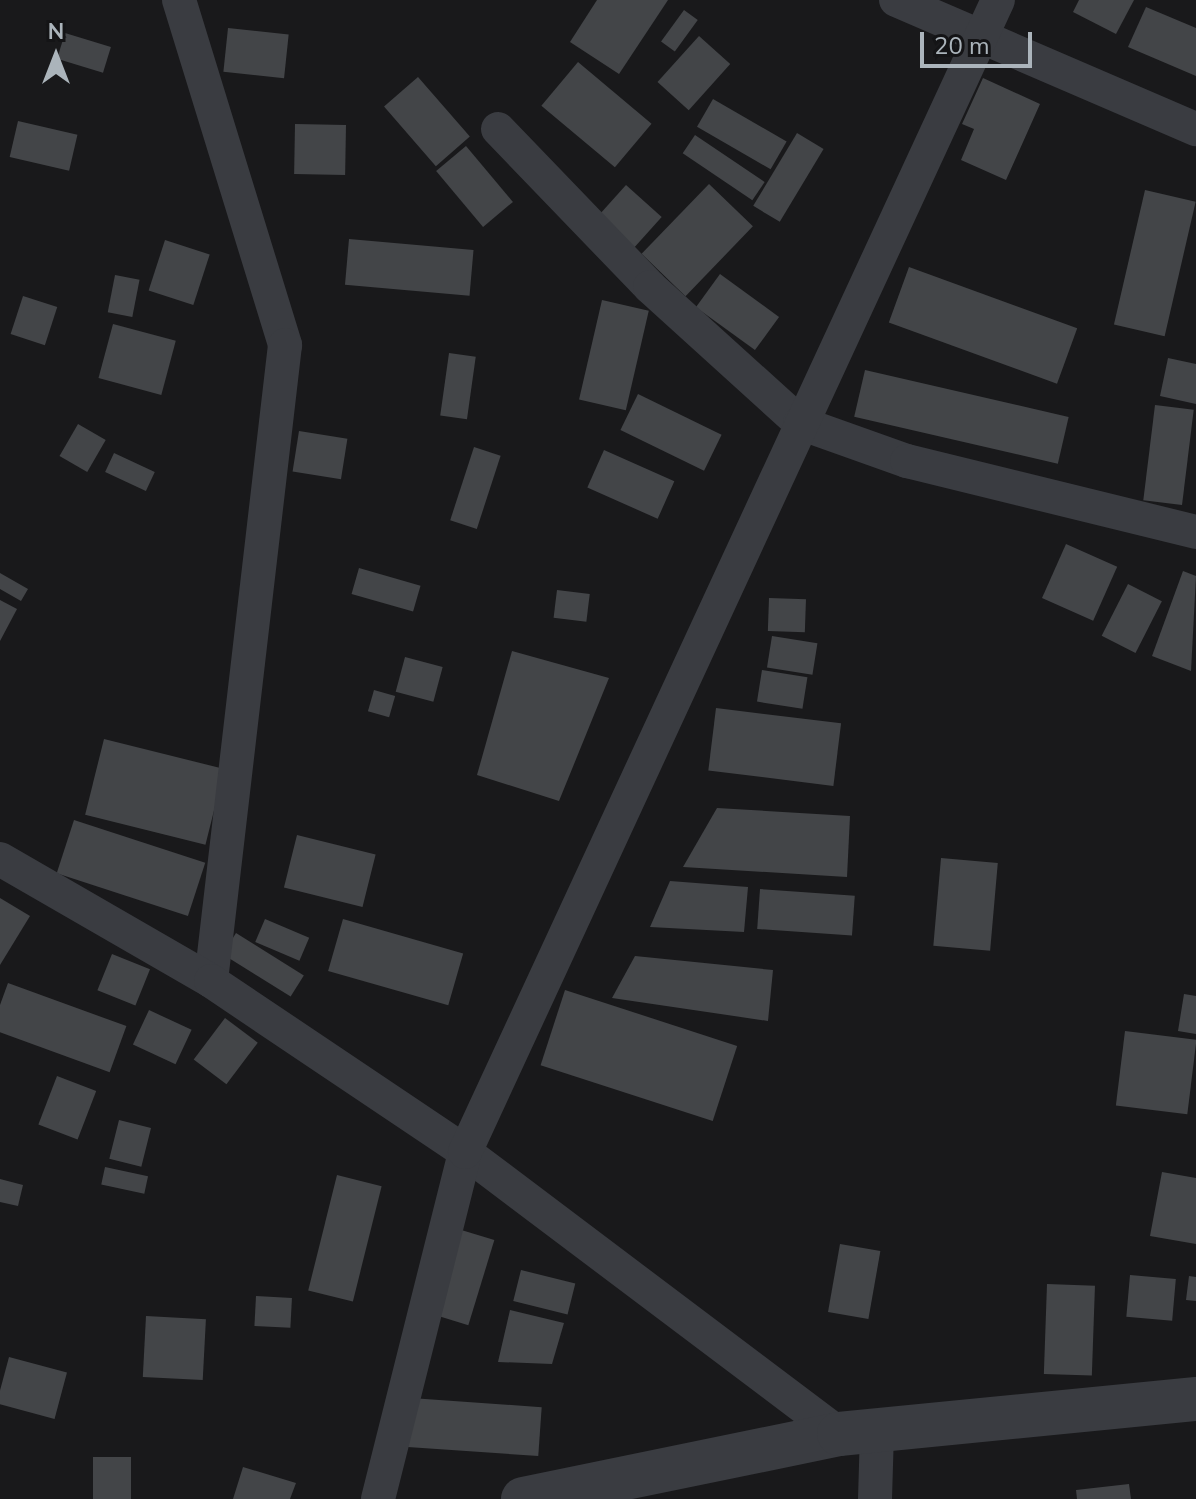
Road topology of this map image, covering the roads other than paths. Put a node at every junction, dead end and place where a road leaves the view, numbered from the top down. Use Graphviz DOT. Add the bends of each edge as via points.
graph roads {
  1 [pos="179,0"];
  2 [pos="896,0"];
  3 [pos="998,0"];
  4 [pos="979,36"];
  5 [pos="498,129"];
  6 [pos="1196,129"];
  7 [pos="800,423"];
  8 [pos="1196,532"];
  9 [pos="0,859"];
  10 [pos="211,981"];
  11 [pos="465,1152"];
  12 [pos="1196,1399"];
  13 [pos="858,1432"];
  14 [pos="378,1499"];
  15 [pos="523,1499"];
  16 [pos="875,1499"];
  1 -- 10 [label="street" via="285,345"];
  2 -- 4 [label="street"];
  3 -- 4 [label="street"];
  4 -- 6 [label="street"];
  4 -- 7 [label="street"];
  5 -- 7 [label="street" via="650,287"];
  7 -- 8 [label="street" via="907,461"];
  7 -- 11 [label="street"];
  9 -- 10 [label="street"];
  10 -- 11 [label="street"];
  11 -- 13 [label="street"];
  11 -- 14 [label="street"];
  12 -- 13 [label="street"];
  13 -- 15 [label="street"];
  13 -- 16 [label="street"];
}
